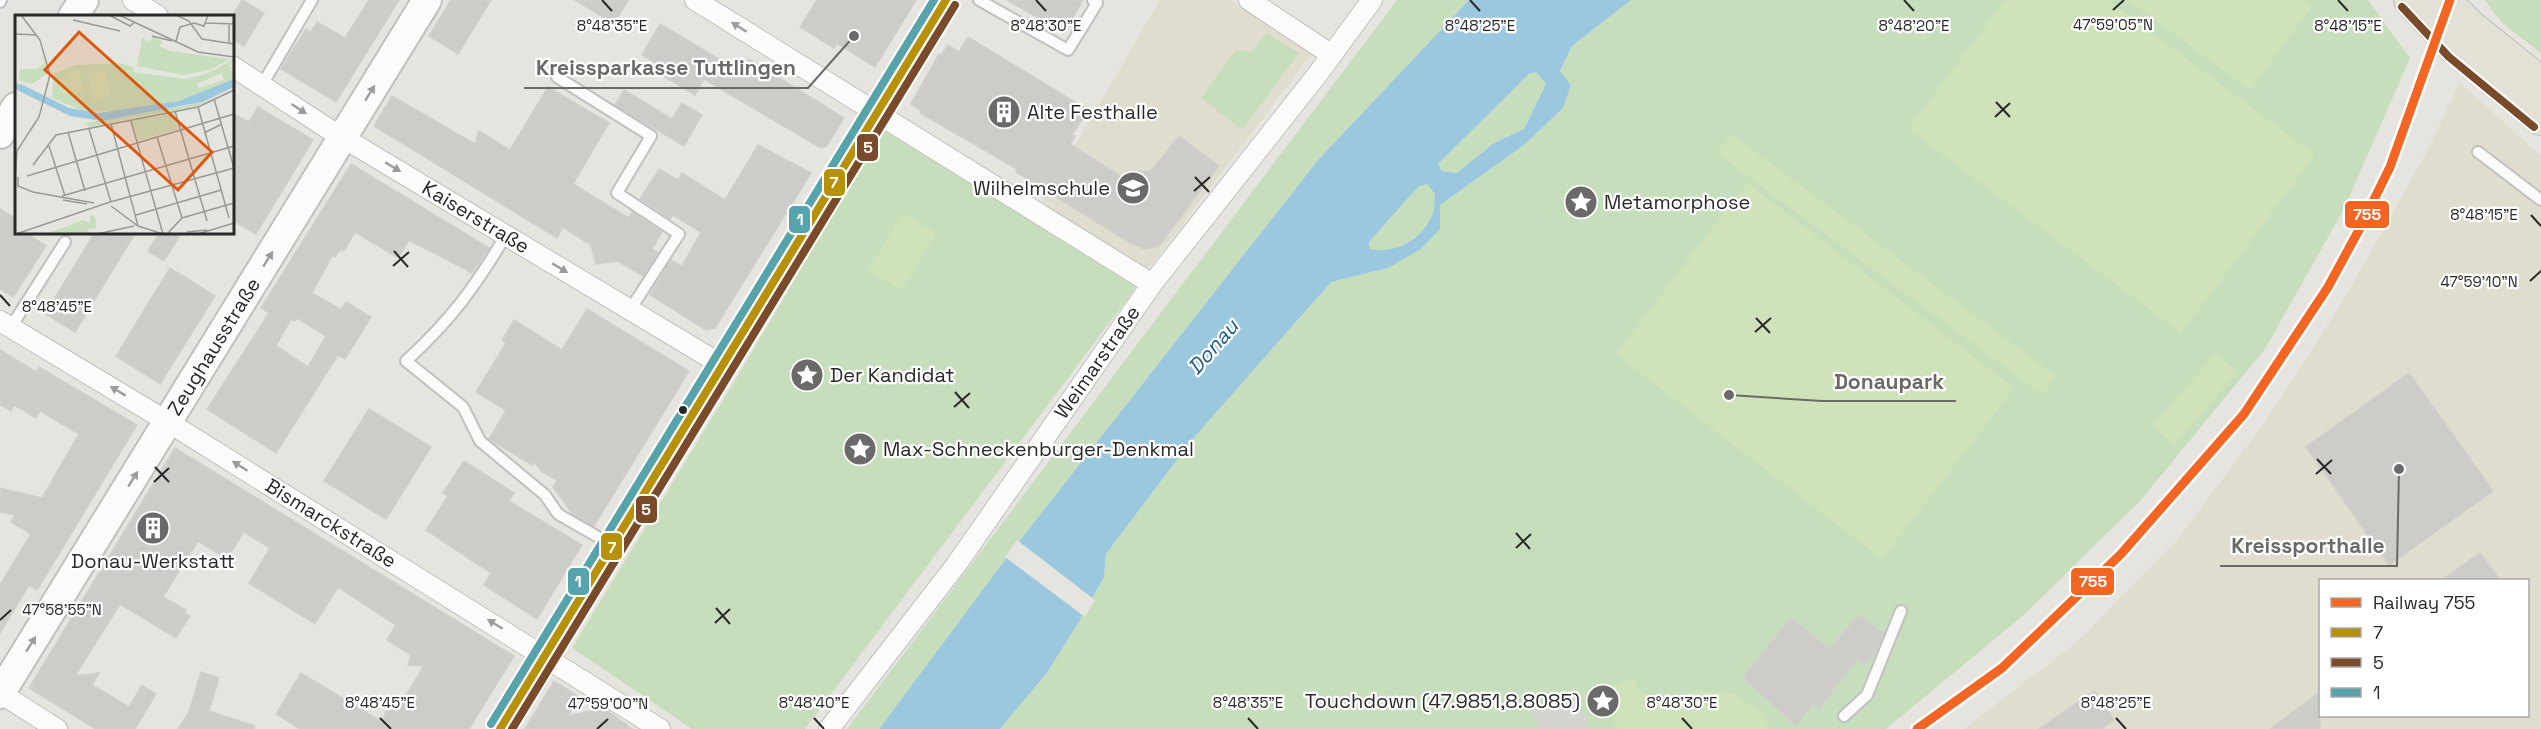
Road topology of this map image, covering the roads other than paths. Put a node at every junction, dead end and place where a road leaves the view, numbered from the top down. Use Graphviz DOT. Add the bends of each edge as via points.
graph roads {
  1 [pos="84,0"];
  2 [pos="133,0"];
  3 [pos="312,0"];
  4 [pos="428,0"];
  5 [pos="695,0"];
  6 [pos="946,0"];
  7 [pos="979,0"];
  8 [pos="1093,0"];
  9 [pos="1249,0"];
  10 [pos="1372,0"];
  11 [pos="2410,0"];
  12 [pos="2444,0"];
  13 [pos="75,15"];
  14 [pos="156,15"];
  15 [pos="1332,55"];
  16 [pos="234,67"];
  17 [pos="557,77"];
  18 [pos="2541,83"];
  19 [pos="262,85"];
  20 [pos="15,109"];
  21 [pos="879,113"];
  22 [pos="2541,120"];
  23 [pos="0,134"];
  24 [pos="343,137"];
  25 [pos="2478,152"];
  26 [pos="2541,200"];
  27 [pos="506,235"];
  28 [pos="64,242"];
  29 [pos="1152,284"];
  30 [pos="630,310"];
  31 [pos="6,324"];
  32 [pos="722,365"];
  33 [pos="168,422"];
  34 [pos="612,545"];
  35 [pos="1900,611"];
  36 [pos="545,655"];
  37 [pos="0,694"];
  38 [pos="1844,716"];
  39 [pos="57,729"];
  40 [pos="500,729"];
  41 [pos="660,729"];
  42 [pos="829,729"];
  1 -- 13 [label="street"];
  2 -- 14 [label="street"];
  3 -- 19 [label="lane"];
  24 -- 4 [label="street, Zeughausstraße, one-way"];
  21 -- 5 [label="street, one-way"];
  6 -- 21 [label="street"];
  7 -- 8 [label="lane" via="1068,50 1097,3"];
  9 -- 15 [label="street"];
  10 -- 15 [label="street, Weimarstraße"];
  11 -- 22 [label="main road" via="2456,49"];
  12 -- 18 [label="main road"];
  15 -- 29 [label="street, Weimarstraße"];
  16 -- 19 [label="street, Kaiserstraße"];
  17 -- 30 [label="lane" via="651,136 617,193 679,234"];
  19 -- 24 [label="street, Kaiserstraße, one-way"];
  20 -- 23 [label="street"];
  21 -- 29 [label="street"];
  21 -- 32 [label="street"];
  24 -- 27 [label="street, Kaiserstraße, one-way"];
  33 -- 24 [label="street, Zeughausstraße, one-way"];
  25 -- 26 [label="lane"];
  27 -- 30 [label="street, Kaiserstraße, one-way"];
  27 -- 34 [label="lane" via="443,327 406,361 463,407 480,441 545,495 558,514"];
  28 -- 31 [label="lane"];
  29 -- 42 [label="street, Weimarstraße" via="956,565"];
  30 -- 32 [label="street, Kaiserstraße"];
  33 -- 31 [label="street, Bismarckstraße, one-way"];
  32 -- 34 [label="street"];
  36 -- 33 [label="street, Bismarckstraße, one-way"];
  37 -- 33 [label="street, Zeughausstraße, one-way"];
  34 -- 36 [label="street"];
  35 -- 38 [label="lane" via="1867,695"];
  36 -- 40 [label="street"];
  36 -- 41 [label="street, Bismarckstraße"];
  37 -- 39 [label="street"];
}
